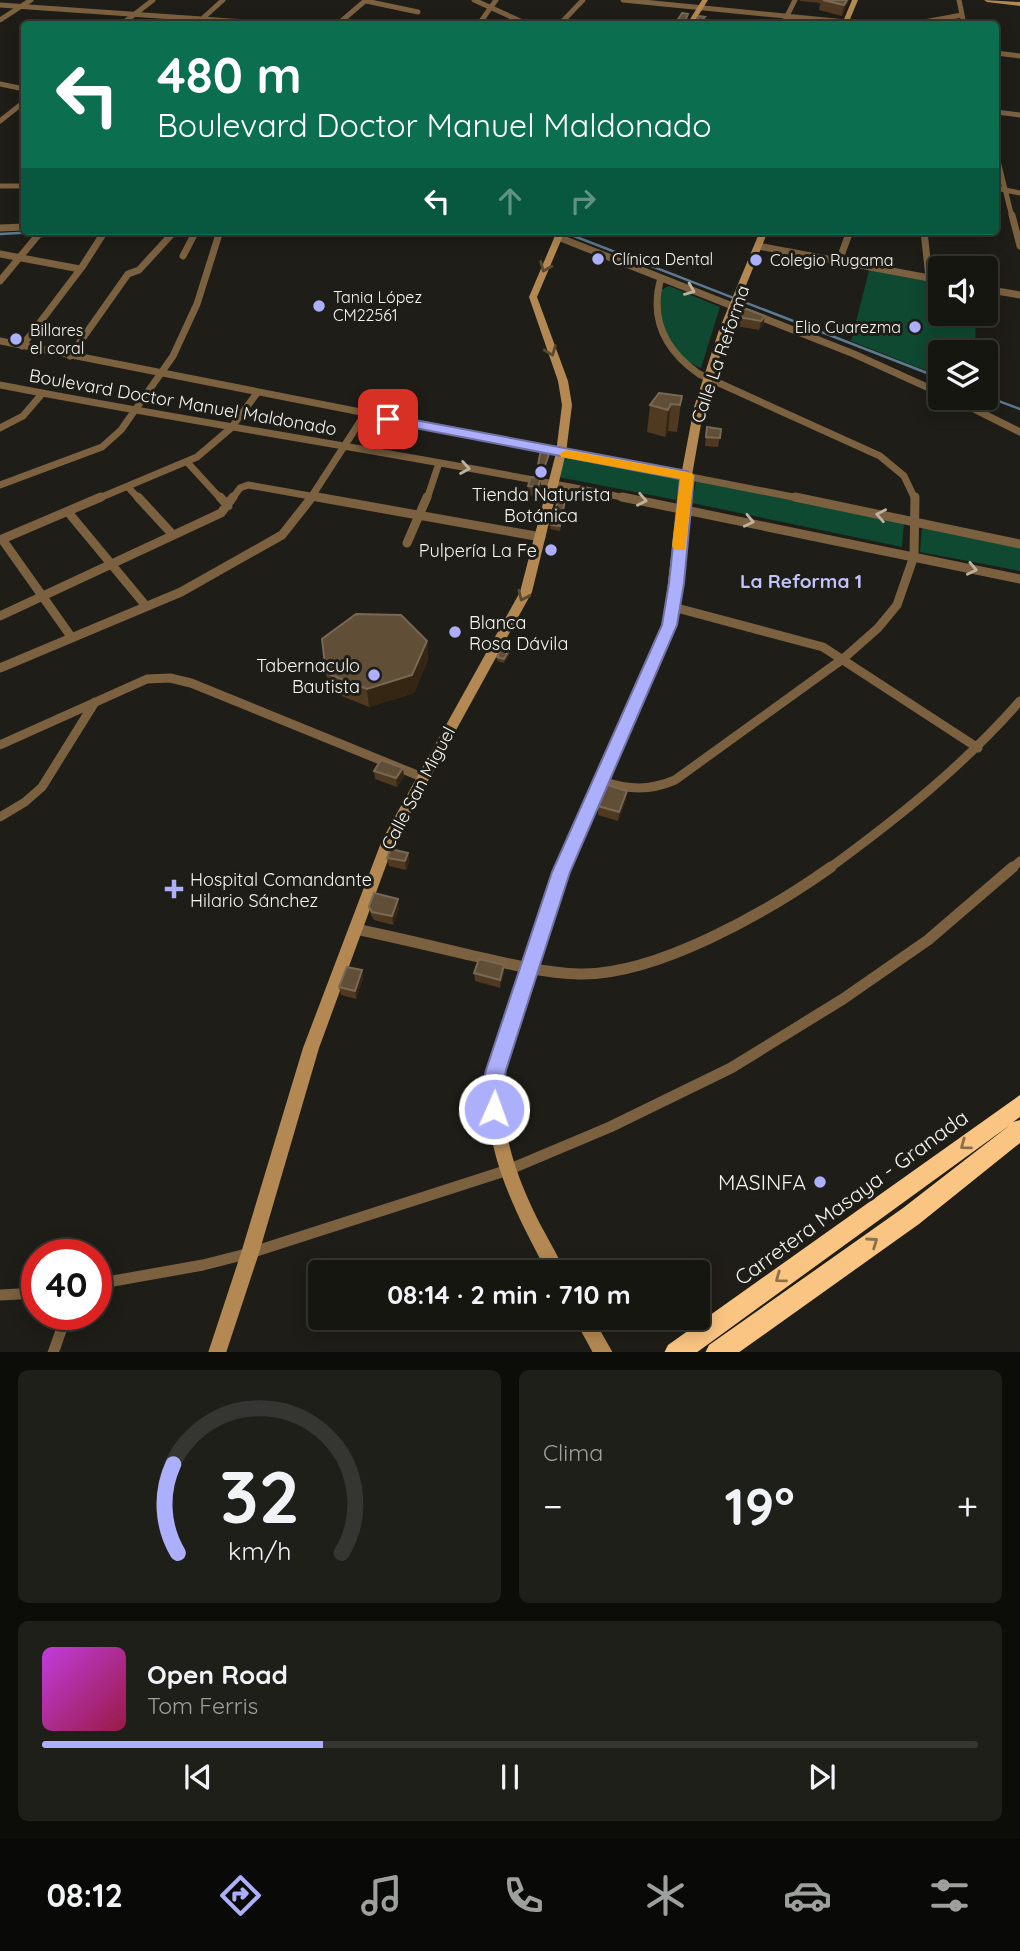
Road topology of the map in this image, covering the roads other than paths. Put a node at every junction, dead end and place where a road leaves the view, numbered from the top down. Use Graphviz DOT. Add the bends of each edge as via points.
graph roads {
  1 [pos="31,0"];
  2 [pos="153,0"];
  3 [pos="223,0"];
  4 [pos="366,0"];
  5 [pos="474,0"];
  6 [pos="496,0"];
  7 [pos="583,0"];
  8 [pos="623,0"];
  9 [pos="705,0"];
  10 [pos="795,0"];
  11 [pos="855,0"];
  12 [pos="959,0"];
  13 [pos="987,0"];
  14 [pos="1020,4"];
  15 [pos="0,5"];
  16 [pos="23,6"];
  17 [pos="491,8"];
  18 [pos="700,8"];
  19 [pos="418,12"];
  20 [pos="135,14"];
  21 [pos="962,15"];
  22 [pos="787,16"];
  23 [pos="180,17"];
  24 [pos="202,19"];
  25 [pos="0,20"];
  26 [pos="126,21"];
  27 [pos="175,21"];
  28 [pos="222,21"];
  29 [pos="342,21"];
  30 [pos="481,21"];
  31 [pos="520,21"];
  32 [pos="563,21"];
  33 [pos="692,21"];
  34 [pos="784,21"];
  35 [pos="829,21"];
  36 [pos="847,21"];
  37 [pos="929,21"];
  38 [pos="963,21"];
  39 [pos="999,52"];
  40 [pos="1020,56"];
  41 [pos="0,84"];
  42 [pos="21,88"];
  43 [pos="21,104"];
  44 [pos="999,112"];
  45 [pos="1020,115"];
  46 [pos="0,121"];
  47 [pos="999,164"];
  48 [pos="0,186"];
  49 [pos="21,186"];
  50 [pos="999,189"];
  51 [pos="1006,190"];
  52 [pos="1020,193"];
  53 [pos="21,227"];
  54 [pos="0,228"];
  55 [pos="38,235"];
  56 [pos="101,235"];
  57 [pos="171,235"];
  58 [pos="194,235"];
  59 [pos="219,235"];
  60 [pos="560,235"];
  61 [pos="562,235"];
  62 [pos="762,235"];
  63 [pos="849,235"];
  64 [pos="924,235"];
  65 [pos="1019,237"];
  66 [pos="758,246"];
  67 [pos="1020,246"];
  68 [pos="0,254"];
  69 [pos="183,256"];
  70 [pos="18,258"];
  71 [pos="839,261"];
  72 [pos="80,269"];
  73 [pos="928,269"];
  74 [pos="661,278"];
  75 [pos="928,278"];
  76 [pos="0,281"];
  77 [pos="998,291"];
  78 [pos="1020,295"];
  79 [pos="735,306"];
  80 [pos="0,341"];
  81 [pos="22,346"];
  82 [pos="70,356"];
  83 [pos="159,374"];
  84 [pos="708,378"];
  85 [pos="0,384"];
  86 [pos="928,388"];
  87 [pos="257,393"];
  88 [pos="41,395"];
  89 [pos="976,410"];
  90 [pos="132,411"];
  91 [pos="365,414"];
  92 [pos="0,428"];
  93 [pos="231,428"];
  94 [pos="1020,432"];
  95 [pos="342,447"];
  96 [pos="561,453"];
  97 [pos="187,462"];
  98 [pos="439,463"];
  99 [pos="687,476"];
  100 [pos="553,483"];
  101 [pos="0,485"];
  102 [pos="128,487"];
  103 [pos="312,497"];
  104 [pos="228,506"];
  105 [pos="683,508"];
  106 [pos="68,512"];
  107 [pos="421,516"];
  108 [pos="914,521"];
  109 [pos="173,535"];
  110 [pos="541,537"];
  111 [pos="1,540"];
  112 [pos="407,543"];
  113 [pos="1020,544"];
  114 [pos="914,556"];
  115 [pos="111,564"];
  116 [pos="1020,579"];
  117 [pos="42,596"];
  118 [pos="146,607"];
  119 [pos="673,607"];
  120 [pos="0,616"];
  121 [pos="72,638"];
  122 [pos="844,658"];
  123 [pos="0,668"];
  124 [pos="96,701"];
  125 [pos="1020,701"];
  126 [pos="0,745"];
  127 [pos="978,748"];
  128 [pos="422,777"];
  129 [pos="602,781"];
  130 [pos="0,817"];
  131 [pos="1020,861"];
  132 [pos="355,929"];
  133 [pos="528,968"];
  134 [pos="1020,1105"];
  135 [pos="1020,1130"];
  136 [pos="508,1170"];
  137 [pos="250,1253"];
  138 [pos="550,1260"];
  139 [pos="112,1281"];
  140 [pos="21,1294"];
  141 [pos="0,1296"];
  142 [pos="61,1330"];
  143 [pos="590,1330"];
  144 [pos="53,1352"];
  145 [pos="217,1352"];
  146 [pos="603,1352"];
  147 [pos="677,1352"];
  148 [pos="719,1352"];
  1 -- 16 [label="street"];
  2 -- 20 [label="street"];
  3 -- 24 [label="street"];
  4 -- 19 [label="street"];
  4 -- 29 [label="street"];
  5 -- 17 [label="street"];
  6 -- 17 [label="street"];
  7 -- 32 [label="street"];
  8 -- 18 [label="street"];
  9 -- 18 [label="street"];
  10 -- 22 [label="street"];
  11 -- 36 [label="street"];
  12 -- 21 [label="street"];
  13 -- 14 [label="street"];
  15 -- 16 [label="street"];
  16 -- 20 [label="street"];
  16 -- 25 [label="street"];
  17 -- 30 [label="street"];
  17 -- 31 [label="street"];
  18 -- 22 [label="street"];
  18 -- 33 [label="street"];
  20 -- 23 [label="street"];
  20 -- 26 [label="street"];
  21 -- 37 [label="street"];
  21 -- 38 [label="street"];
  22 -- 34 [label="street"];
  22 -- 35 [label="street"];
  23 -- 24 [label="street"];
  23 -- 27 [label="street"];
  24 -- 28 [label="street"];
  39 -- 40 [label="street"];
  41 -- 42 [label="street"];
  43 -- 46 [label="street"];
  44 -- 45 [label="street"];
  47 -- 51 [label="street"];
  48 -- 49 [label="street"];
  50 -- 51 [label="street"];
  51 -- 52 [label="street"];
  51 -- 65 [label="street"];
  53 -- 54 [label="street"];
  55 -- 70 [label="street"];
  56 -- 72 [label="street"];
  57 -- 82 [label="street" via="139,270 128,274"];
  58 -- 69 [label="street"];
  59 -- 83 [label="street" via="197,304 173,356"];
  60 -- 96 [label="street, Calle San Miguel, one-way" via="533,297 565,389"];
  61 -- 74 [label="street"];
  62 -- 66 [label="street, Calle La Reforma"];
  63 -- 71 [label="street"];
  64 -- 73 [label="street"];
  65 -- 67 [label="street"];
  66 -- 71 [label="street"];
  66 -- 79 [label="street, Calle La Reforma"];
  68 -- 70 [label="street"];
  70 -- 72 [label="street"];
  70 -- 76 [label="street"];
  71 -- 75 [label="street"];
  72 -- 81 [label="street"];
  74 -- 79 [label="street, one-way"];
  74 -- 84 [label="street" via="654,306 666,344 674,357"];
  77 -- 78 [label="street"];
  79 -- 84 [label="street, Calle La Reforma"];
  79 -- 86 [label="street"];
  80 -- 81 [label="street, Boulevard Doctor Manuel Maldonado"];
  81 -- 82 [label="street, Boulevard Doctor Manuel Maldonado"];
  82 -- 83 [label="street, Boulevard Doctor Manuel Maldonado"];
  83 -- 87 [label="street, Boulevard Doctor Manuel Maldonado"];
  83 -- 90 [label="street"];
  84 -- 99 [label="street, Calle La Reforma"];
  84 -- 108 [label="street" via="892,464 914,493"];
  85 -- 88 [label="street, Boulevard Doctor Manuel Maldonado"];
  87 -- 91 [label="street, Boulevard Doctor Manuel Maldonado"];
  87 -- 93 [label="street"];
  88 -- 90 [label="street, Boulevard Doctor Manuel Maldonado"];
  88 -- 92 [label="street" via="23,416"];
  89 -- 94 [label="street"];
  90 -- 93 [label="street, Boulevard Doctor Manuel Maldonado"];
  90 -- 101 [label="street" via="121,430 102,447"];
  91 -- 95 [label="street"];
  91 -- 96 [label="street, Boulevard Doctor Manuel Maldonado"];
  93 -- 95 [label="street, Boulevard Doctor Manuel Maldonado"];
  93 -- 97 [label="street" via="207,451"];
  95 -- 98 [label="street, Boulevard Doctor Manuel Maldonado"];
  95 -- 103 [label="street"];
  96 -- 99 [label="street, Boulevard Doctor Manuel Maldonado"];
  96 -- 100 [label="street, Calle San Miguel"];
  97 -- 102 [label="street"];
  97 -- 104 [label="street"];
  98 -- 100 [label="street, Boulevard Doctor Manuel Maldonado, one-way"];
  98 -- 107 [label="street"];
  99 -- 105 [label="street, Calle La Reforma"];
  108 -- 99 [label="street, Boulevard Doctor Manuel Maldonado, one-way"];
  100 -- 105 [label="street, Boulevard Doctor Manuel Maldonado, one-way"];
  100 -- 110 [label="street, Calle San Miguel"];
  102 -- 106 [label="street"];
  102 -- 109 [label="street"];
  103 -- 104 [label="street" via="248,485 240,488"];
  103 -- 107 [label="street"];
  103 -- 118 [label="street" via="282,535"];
  104 -- 109 [label="street"];
  105 -- 114 [label="street, Boulevard Doctor Manuel Maldonado, one-way"];
  105 -- 119 [label="street, Calle La Reforma"];
  106 -- 111 [label="street"];
  106 -- 115 [label="street"];
  107 -- 110 [label="street"];
  107 -- 112 [label="street"];
  108 -- 113 [label="street, Boulevard Doctor Manuel Maldonado"];
  108 -- 114 [label="street"];
  109 -- 115 [label="street"];
  110 -- 128 [label="street, Calle San Miguel, one-way" via="526,592"];
  111 -- 117 [label="street"];
  114 -- 116 [label="street, Boulevard Doctor Manuel Maldonado, one-way"];
  114 -- 122 [label="street" via="897,605"];
  115 -- 117 [label="street"];
  115 -- 118 [label="street"];
  117 -- 120 [label="street"];
  117 -- 121 [label="street"];
  118 -- 121 [label="street"];
  119 -- 122 [label="street" via="801,639"];
  119 -- 129 [label="street, Calle La Reforma"];
  121 -- 123 [label="street"];
  122 -- 127 [label="street"];
  122 -- 129 [label="street" via="675,780 639,791"];
  124 -- 126 [label="street"];
  124 -- 128 [label="street" via="147,678 170,678"];
  124 -- 130 [label="street" via="43,787"];
  125 -- 127 [label="street"];
  127 -- 133 [label="street" via="860,846 794,891 705,940 635,966 594,974"];
  128 -- 132 [label="street, Calle San Miguel" via="388,840"];
  129 -- 133 [label="street, Calle La Reforma" via="561,872"];
  131 -- 136 [label="street" via="928,940 731,1068"];
  132 -- 133 [label="street"];
  132 -- 137 [label="street, Calle San Miguel" via="311,1048"];
  133 -- 136 [label="street, Calle La Reforma" via="492,1093"];
  134 -- 147 [label="highway, Carretera Masaya - Granada, one-way"];
  148 -- 135 [label="highway, one-way" via="911,1216"];
  136 -- 137 [label="street"];
  136 -- 138 [label="street, Calle La Reforma"];
  137 -- 139 [label="street"];
  137 -- 145 [label="street, Calle San Miguel"];
  140 -- 141 [label="street"];
  142 -- 144 [label="street"];
  143 -- 146 [label="street"];
}
